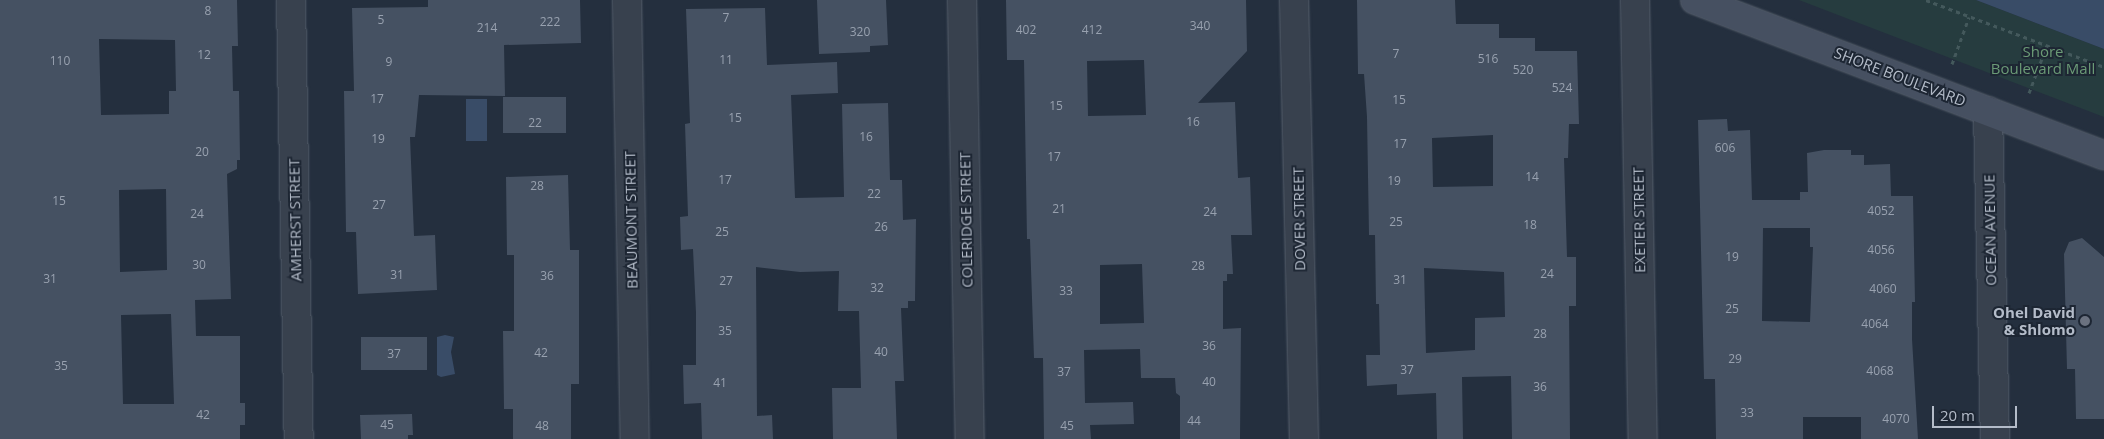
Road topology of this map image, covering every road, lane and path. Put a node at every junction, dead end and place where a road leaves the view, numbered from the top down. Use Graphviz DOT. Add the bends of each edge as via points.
graph roads {
  1 [pos="291,0"];
  2 [pos="626,0"];
  3 [pos="962,0"];
  4 [pos="1294,0"];
  5 [pos="1635,0"];
  6 [pos="1696,0"];
  7 [pos="1926,0"];
  8 [pos="1969,17"];
  9 [pos="2047,45"];
  10 [pos="1952,64"];
  11 [pos="2104,67"];
  12 [pos="2029,93"];
  13 [pos="1988,110"];
  14 [pos="2104,154"];
  15 [pos="299,439"];
  16 [pos="635,439"];
  17 [pos="970,439"];
  18 [pos="1304,439"];
  19 [pos="1643,439"];
  20 [pos="1995,439"];
  1 -- 15 [label="street, AMHERST STREET"];
  2 -- 16 [label="street, BEAUMONT STREET"];
  3 -- 17 [label="street, COLERIDGE STREET"];
  4 -- 18 [label="street, DOVER STREET"];
  5 -- 19 [label="street, EXETER STREET"];
  6 -- 13 [label="main road, SHORE BOULEVARD"];
  7 -- 8 [label="path"];
  8 -- 9 [label="path"];
  8 -- 10 [label="path"];
  9 -- 11 [label="path"];
  9 -- 12 [label="path"];
  13 -- 14 [label="main road, SHORE BOULEVARD"];
  13 -- 20 [label="street, OCEAN AVENUE"];
}
